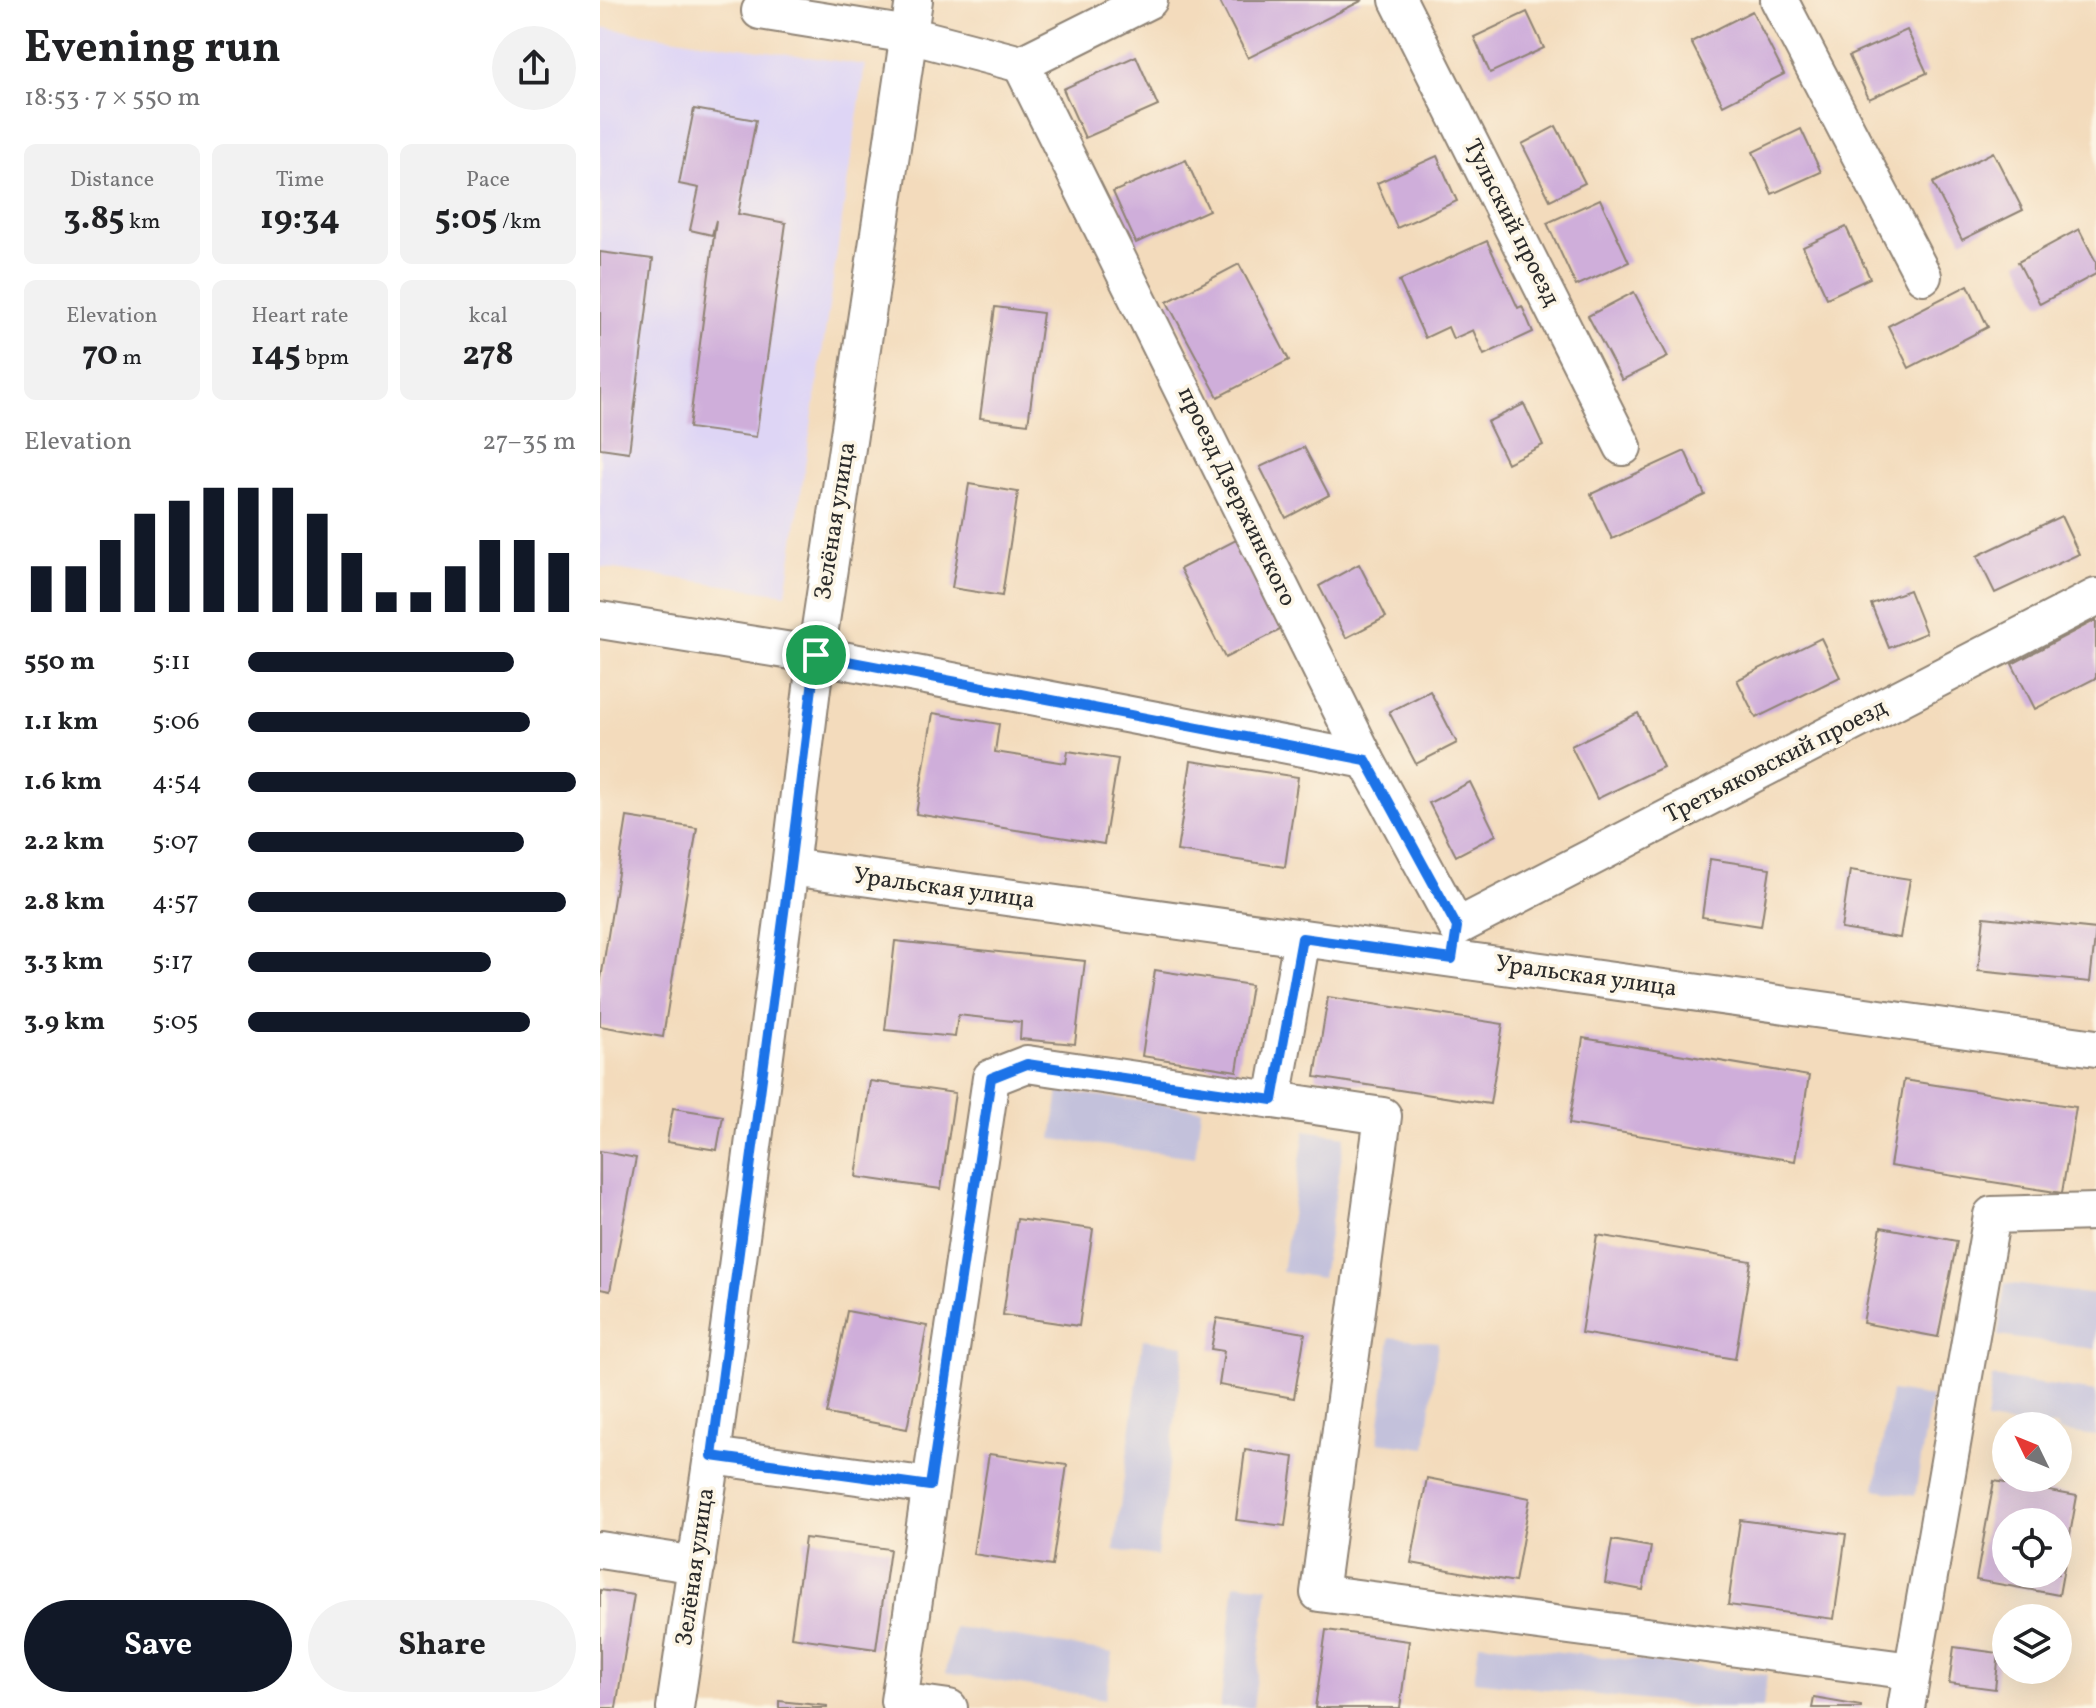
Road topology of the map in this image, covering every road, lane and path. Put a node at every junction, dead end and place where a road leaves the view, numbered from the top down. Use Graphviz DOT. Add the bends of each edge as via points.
graph roads {
  1 [pos="1149,0"];
  2 [pos="1398,0"];
  3 [pos="1779,0"];
  4 [pos="760,11"];
  5 [pos="912,18"];
  6 [pos="1021,64"];
  7 [pos="1923,276"];
  8 [pos="1623,447"];
  9 [pos="2096,597"];
  10 [pos="600,620"];
  11 [pos="816,655"];
  12 [pos="1366,760"];
  13 [pos="790,867"];
  14 [pos="1302,938"];
  15 [pos="1454,943"];
  16 [pos="2096,1048"];
  17 [pos="1273,1100"];
  18 [pos="2096,1212"];
  19 [pos="712,1456"];
  20 [pos="930,1486"];
  21 [pos="600,1550"];
  22 [pos="697,1565"];
  23 [pos="1912,1671"];
  24 [pos="675,1708"];
  25 [pos="949,1708"];
  26 [pos="1906,1708"];
  1 -- 6 [label="street"];
  2 -- 8 [label="street, Тульский проезд"];
  3 -- 7 [label="street"];
  4 -- 5 [label="street"];
  5 -- 6 [label="street"];
  5 -- 11 [label="street, Зелёная улица"];
  6 -- 12 [label="street, проезд Дзержинского"];
  9 -- 15 [label="street, Третьяковский проезд"];
  10 -- 11 [label="street"];
  11 -- 12 [label="street"];
  11 -- 13 [label="street, Зелёная улица"];
  12 -- 15 [label="street, проезд Дзержинского"];
  13 -- 14 [label="street, Уральская улица"];
  13 -- 19 [label="street, Зелёная улица"];
  14 -- 15 [label="street, Уральская улица"];
  14 -- 17 [label="street"];
  15 -- 16 [label="street, Уральская улица"];
  17 -- 20 [label="street" via="1027,1064 991,1078"];
  17 -- 23 [label="street" via="1383,1116 1319,1593"];
  18 -- 23 [label="street" via="1992,1215"];
  19 -- 20 [label="street"];
  19 -- 22 [label="street, Зелёная улица"];
  20 -- 25 [label="street" via="899,1701"];
  21 -- 22 [label="street"];
  22 -- 24 [label="street, Зелёная улица"];
  23 -- 26 [label="street"];
}
